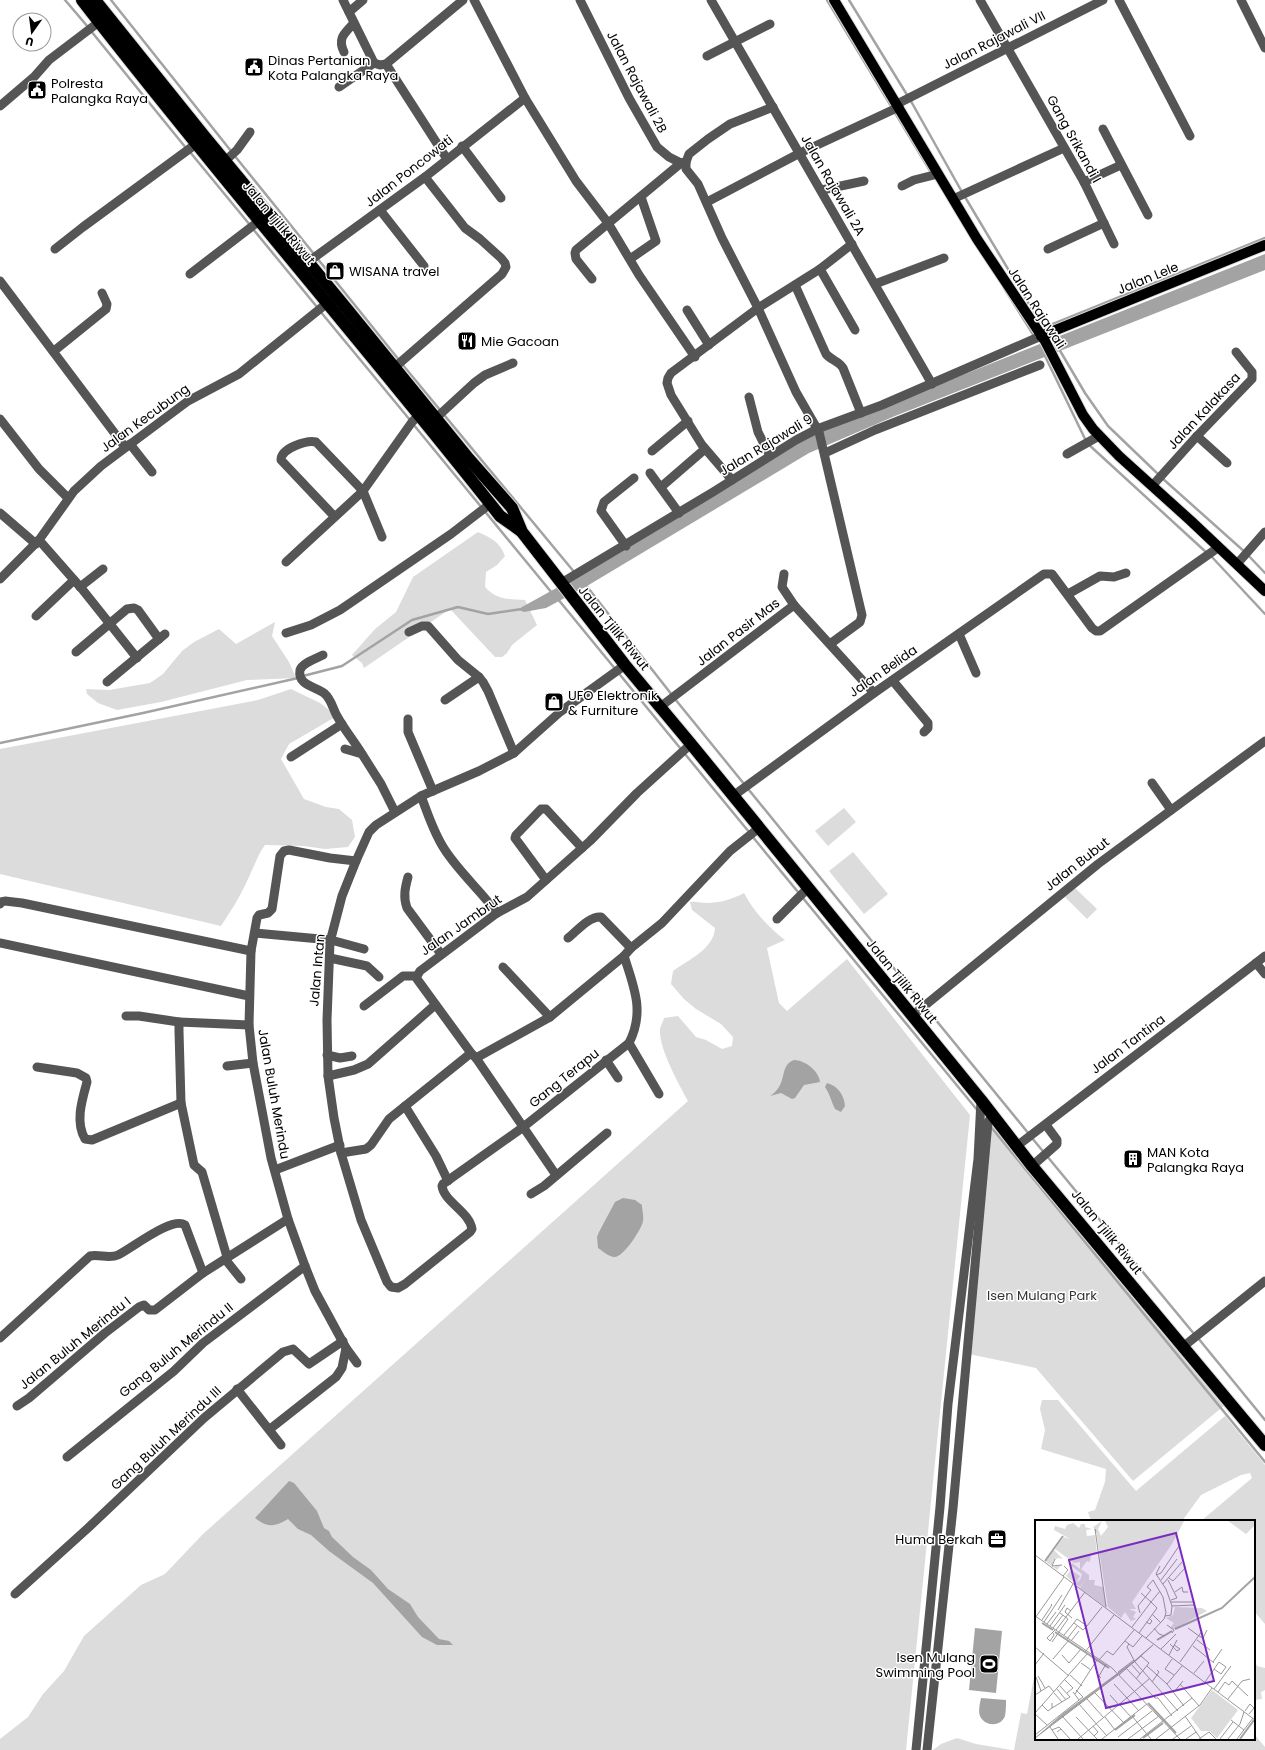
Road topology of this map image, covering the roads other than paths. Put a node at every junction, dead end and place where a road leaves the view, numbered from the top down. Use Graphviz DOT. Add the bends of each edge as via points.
graph roads {
  1 [pos="82,0"];
  2 [pos="95,0"];
  3 [pos="343,0"];
  4 [pos="363,0"];
  5 [pos="463,0"];
  6 [pos="474,0"];
  7 [pos="580,0"];
  8 [pos="711,0"];
  9 [pos="834,0"];
  10 [pos="980,0"];
  11 [pos="1103,0"];
  12 [pos="1119,0"];
  13 [pos="1241,0"];
  14 [pos="349,12"];
  15 [pos="100,18"];
  16 [pos="354,23"];
  17 [pos="770,24"];
  18 [pos="1262,34"];
  19 [pos="735,41"];
  20 [pos="1008,48"];
  21 [pos="1265,48"];
  22 [pos="344,52"];
  23 [pos="707,56"];
  24 [pos="374,62"];
  25 [pos="386,64"];
  26 [pos="339,87"];
  27 [pos="525,98"];
  28 [pos="0,106"];
  29 [pos="898,106"];
  30 [pos="773,107"];
  31 [pos="1103,129"];
  32 [pos="250,132"];
  33 [pos="1190,136"];
  34 [pos="196,144"];
  35 [pos="462,146"];
  36 [pos="1064,148"];
  37 [pos="800,153"];
  38 [pos="447,159"];
  39 [pos="225,161"];
  40 [pos="683,163"];
  41 [pos="1121,166"];
  42 [pos="938,174"];
  43 [pos="425,177"];
  44 [pos="864,181"];
  45 [pos="1084,182"];
  46 [pos="902,186"];
  47 [pos="821,188"];
  48 [pos="640,196"];
  49 [pos="960,196"];
  50 [pos="501,198"];
  51 [pos="707,202"];
  52 [pos="380,210"];
  53 [pos="1148,215"];
  54 [pos="259,221"];
  55 [pos="608,223"];
  56 [pos="1104,223"];
  57 [pos="852,244"];
  58 [pos="1114,244"];
  59 [pos="1265,245"];
  60 [pos="55,249"];
  61 [pos="1048,249"];
  62 [pos="944,258"];
  63 [pos="630,259"];
  64 [pos="308,262"];
  65 [pos="424,266"];
  66 [pos="820,269"];
  67 [pos="190,274"];
  68 [pos="592,279"];
  69 [pos="0,280"];
  70 [pos="875,284"];
  71 [pos="795,285"];
  72 [pos="102,292"];
  73 [pos="332,300"];
  74 [pos="758,308"];
  75 [pos="687,310"];
  76 [pos="855,330"];
  77 [pos="1043,339"];
  78 [pos="710,345"];
  79 [pos="54,351"];
  80 [pos="1236,352"];
  81 [pos="694,357"];
  82 [pos="513,363"];
  83 [pos="1040,365"];
  84 [pos="395,367"];
  85 [pos="932,384"];
  86 [pos="749,398"];
  87 [pos="861,412"];
  88 [pos="419,415"];
  89 [pos="436,418"];
  90 [pos="0,419"];
  91 [pos="688,422"];
  92 [pos="818,430"];
  93 [pos="1099,436"];
  94 [pos="1197,436"];
  95 [pos="127,446"];
  96 [pos="705,449"];
  97 [pos="824,450"];
  98 [pos="652,451"];
  99 [pos="1067,454"];
  100 [pos="770,456"];
  101 [pos="1227,463"];
  102 [pos="152,472"];
  103 [pos="650,474"];
  104 [pos="634,478"];
  105 [pos="732,480"];
  106 [pos="1152,486"];
  107 [pos="660,487"];
  108 [pos="363,491"];
  109 [pos="68,498"];
  110 [pos="490,504"];
  111 [pos="0,513"];
  112 [pos="679,513"];
  113 [pos="334,516"];
  114 [pos="522,532"];
  115 [pos="1265,532"];
  116 [pos="382,537"];
  117 [pos="37,542"];
  118 [pos="626,546"];
  119 [pos="1219,547"];
  120 [pos="286,562"];
  121 [pos="1236,564"];
  122 [pos="103,569"];
  123 [pos="1126,573"];
  124 [pos="784,574"];
  125 [pos="0,579"];
  126 [pos="77,583"];
  127 [pos="567,591"];
  128 [pos="1265,591"];
  129 [pos="1068,594"];
  130 [pos="794,605"];
  131 [pos="36,616"];
  132 [pos="110,624"];
  133 [pos="409,632"];
  134 [pos="286,633"];
  135 [pos="959,634"];
  136 [pos="830,644"];
  137 [pos="76,652"];
  138 [pos="323,655"];
  139 [pos="137,658"];
  140 [pos="625,665"];
  141 [pos="976,673"];
  142 [pos="479,677"];
  143 [pos="893,681"];
  144 [pos="107,682"];
  145 [pos="874,693"];
  146 [pos="445,700"];
  147 [pos="660,707"];
  148 [pos="408,719"];
  149 [pos="342,724"];
  150 [pos="924,732"];
  151 [pos="1265,741"];
  152 [pos="691,744"];
  153 [pos="345,749"];
  154 [pos="514,753"];
  155 [pos="362,754"];
  156 [pos="291,757"];
  157 [pos="1152,783"];
  158 [pos="433,791"];
  159 [pos="421,796"];
  160 [pos="733,796"];
  161 [pos="1171,810"];
  162 [pos="395,812"];
  163 [pos="759,828"];
  164 [pos="582,848"];
  165 [pos="356,861"];
  166 [pos="408,877"];
  167 [pos="546,880"];
  168 [pos="808,888"];
  169 [pos="0,904"];
  170 [pos="497,912"];
  171 [pos="777,919"];
  172 [pos="255,933"];
  173 [pos="568,938"];
  174 [pos="330,940"];
  175 [pos="0,943"];
  176 [pos="631,948"];
  177 [pos="364,949"];
  178 [pos="252,951"];
  179 [pos="441,954"];
  180 [pos="624,956"];
  181 [pos="1265,956"];
  182 [pos="330,958"];
  183 [pos="1256,963"];
  184 [pos="503,967"];
  185 [pos="1265,974"];
  186 [pos="417,976"];
  187 [pos="379,977"];
  188 [pos="249,996"];
  189 [pos="435,1004"];
  190 [pos="364,1006"];
  191 [pos="126,1016"];
  192 [pos="912,1016"];
  193 [pos="550,1017"];
  194 [pos="179,1022"];
  195 [pos="249,1025"];
  196 [pos="629,1043"];
  197 [pos="327,1055"];
  198 [pos="352,1056"];
  199 [pos="474,1056"];
  200 [pos="606,1060"];
  201 [pos="253,1063"];
  202 [pos="227,1066"];
  203 [pos="37,1067"];
  204 [pos="328,1076"];
  205 [pos="618,1078"];
  206 [pos="659,1094"];
  207 [pos="981,1100"];
  208 [pos="181,1103"];
  209 [pos="405,1106"];
  210 [pos="993,1116"];
  211 [pos="1046,1125"];
  212 [pos="522,1128"];
  213 [pos="607,1133"];
  214 [pos="1017,1146"];
  215 [pos="340,1149"];
  216 [pos="1032,1166"];
  217 [pos="275,1170"];
  218 [pos="556,1175"];
  219 [pos="445,1184"];
  220 [pos="531,1194"];
  221 [pos="288,1218"];
  222 [pos="226,1258"];
  223 [pos="305,1266"];
  224 [pos="203,1273"];
  225 [pos="241,1279"];
  226 [pos="1265,1281"];
  227 [pos="0,1338"];
  228 [pos="345,1345"];
  229 [pos="1184,1346"];
  230 [pos="357,1363"];
  231 [pos="237,1389"];
  232 [pos="17,1406"];
  233 [pos="270,1430"];
  234 [pos="281,1445"];
  235 [pos="1265,1445"];
  236 [pos="67,1457"];
  237 [pos="15,1594"];
  238 [pos="916,1750"];
  239 [pos="927,1750"];
  1 -- 15 [label="highway, Jalan Tjilik Riwut"];
  2 -- 15 [label="highway, Jalan Tjilik Riwut"];
  3 -- 14 [label="street"];
  4 -- 14 [label="street"];
  5 -- 25 [label="street"];
  6 -- 27 [label="street"];
  7 -- 40 [label="street, Jalan Rajawali 2B" via="629,98 658,147 669,157"];
  8 -- 19 [label="street, Jalan Rajawali 2A"];
  9 -- 29 [label="main road, Jalan Rajawali"];
  10 -- 20 [label="street, Gang Srikandi I"];
  11 -- 20 [label="street, Jalan Rajawali VII"];
  12 -- 33 [label="street"];
  13 -- 18 [label="street"];
  14 -- 16 [label="street"];
  15 -- 28 [label="street" via="49,60 34,77"];
  15 -- 34 [label="highway, Jalan Tjilik Riwut"];
  15 -- 39 [label="highway, Jalan Tjilik Riwut"];
  16 -- 22 [label="street" via="340,40"];
  16 -- 24 [label="street"];
  17 -- 19 [label="street"];
  18 -- 21 [label="street"];
  19 -- 23 [label="street"];
  19 -- 30 [label="street, Jalan Rajawali 2A"];
  20 -- 29 [label="street, Jalan Rajawali VII" via="910,97"];
  20 -- 36 [label="street, Gang Srikandi I"];
  24 -- 25 [label="street"];
  24 -- 26 [label="street"];
  25 -- 38 [label="street"];
  27 -- 35 [label="street, Jalan Poncowati"];
  27 -- 55 [label="street" via="576,180"];
  29 -- 37 [label="street, Jalan Rajawali VII"];
  29 -- 42 [label="main road, Jalan Rajawali"];
  30 -- 37 [label="street, Jalan Rajawali 2A"];
  30 -- 40 [label="street" via="730,124 689,154"];
  31 -- 41 [label="street"];
  32 -- 39 [label="street"];
  34 -- 54 [label="highway, Jalan Tjilik Riwut"];
  34 -- 60 [label="street"];
  35 -- 38 [label="street, Jalan Poncowati"];
  35 -- 50 [label="street"];
  36 -- 45 [label="street, Gang Srikandi I"];
  36 -- 49 [label="street"];
  37 -- 47 [label="street, Jalan Rajawali 2A"];
  37 -- 51 [label="street, Jalan Rajawali VII"];
  38 -- 43 [label="street, Jalan Poncowati"];
  39 -- 64 [label="highway, Jalan Tjilik Riwut"];
  40 -- 48 [label="street"];
  40 -- 51 [label="street"];
  41 -- 45 [label="street"];
  41 -- 53 [label="street"];
  42 -- 46 [label="street"];
  42 -- 49 [label="main road, Jalan Rajawali"];
  43 -- 52 [label="street, Jalan Poncowati"];
  43 -- 84 [label="street" via="465,228 501,258 506,267 502,274"];
  44 -- 47 [label="street" via="822,190"];
  45 -- 56 [label="street, Gang Srikandi I"];
  47 -- 57 [label="street, Jalan Rajawali 2A"];
  48 -- 55 [label="street"];
  48 -- 63 [label="street" via="656,240"];
  49 -- 77 [label="main road, Jalan Rajawali" via="977,239"];
  51 -- 74 [label="street" via="733,261"];
  52 -- 64 [label="street, Jalan Poncowati"];
  52 -- 65 [label="street"];
  54 -- 67 [label="street"];
  54 -- 73 [label="highway, Jalan Tjilik Riwut"];
  55 -- 63 [label="street"];
  55 -- 68 [label="street" via="575,253 576,259"];
  56 -- 58 [label="street, Gang Srikandi I"];
  56 -- 61 [label="street"];
  57 -- 66 [label="street"];
  57 -- 70 [label="street, Jalan Rajawali 2A"];
  59 -- 77 [label="main road, Jalan Lele"];
  62 -- 70 [label="street"];
  63 -- 81 [label="street"];
  64 -- 73 [label="highway, Jalan Tjilik Riwut"];
  66 -- 71 [label="street"];
  66 -- 76 [label="street"];
  69 -- 79 [label="street"];
  70 -- 85 [label="street, Jalan Rajawali 2A"];
  71 -- 74 [label="street"];
  71 -- 87 [label="street" via="826,354 841,364"];
  72 -- 79 [label="street" via="107,304 106,309"];
  73 -- 84 [label="highway, Jalan Tjilik Riwut"];
  73 -- 88 [label="highway, Jalan Tjilik Riwut"];
  73 -- 95 [label="street, Jalan Kecubung" via="239,374 188,401"];
  74 -- 78 [label="street"];
  74 -- 92 [label="street" via="796,392"];
  75 -- 78 [label="street"];
  77 -- 85 [label="street, Jalan Rajawali 9"];
  77 -- 93 [label="main road, Jalan Rajawali" via="1083,415"];
  78 -- 81 [label="street"];
  79 -- 95 [label="street"];
  80 -- 94 [label="street, Jalan Kalakasa" via="1252,372 1252,379"];
  81 -- 91 [label="street" via="672,373 667,384"];
  82 -- 89 [label="street" via="474,382"];
  83 -- 97 [label="street"];
  84 -- 89 [label="highway, Jalan Tjilik Riwut"];
  85 -- 87 [label="street, Jalan Rajawali 9"];
  86 -- 100 [label="street" via="758,432"];
  87 -- 92 [label="street, Jalan Rajawali 9"];
  88 -- 108 [label="street"];
  88 -- 110 [label="highway, Jalan Tjilik Riwut"];
  89 -- 114 [label="highway, Jalan Tjilik Riwut" via="512,508"];
  90 -- 109 [label="street" via="39,469"];
  91 -- 96 [label="street"];
  91 -- 98 [label="street"];
  92 -- 97 [label="street"];
  92 -- 100 [label="street, Jalan Rajawali 9"];
  93 -- 99 [label="street"];
  93 -- 106 [label="main road, Jalan Rajawali"];
  94 -- 101 [label="street"];
  94 -- 106 [label="street, Jalan Kalakasa"];
  95 -- 102 [label="street"];
  95 -- 109 [label="street, Jalan Kecubung" via="93,472"];
  96 -- 105 [label="street"];
  96 -- 107 [label="street"];
  97 -- 136 [label="street" via="862,615 860,622"];
  100 -- 105 [label="street, Jalan Rajawali 9"];
  103 -- 107 [label="street"];
  104 -- 118 [label="street" via="604,502 601,511"];
  105 -- 112 [label="street, Jalan Rajawali 9"];
  106 -- 119 [label="main road, Jalan Rajawali"];
  107 -- 112 [label="street"];
  108 -- 113 [label="street"];
  108 -- 113 [label="street" via="316,442 304,442 284,452 281,460"];
  108 -- 116 [label="street"];
  109 -- 117 [label="street, Jalan Kecubung"];
  110 -- 114 [label="highway, Jalan Tjilik Riwut" via="500,516"];
  110 -- 134 [label="street" via="340,610 311,625"];
  111 -- 117 [label="street"];
  112 -- 118 [label="street, Jalan Rajawali 9"];
  113 -- 120 [label="street"];
  114 -- 127 [label="highway, Jalan Tjilik Riwut"];
  115 -- 121 [label="street"];
  117 -- 125 [label="street, Jalan Kecubung"];
  117 -- 126 [label="street"];
  118 -- 127 [label="street, Jalan Rajawali 9"];
  119 -- 121 [label="main road, Jalan Rajawali"];
  119 -- 129 [label="street" via="1102,631 1092,628"];
  121 -- 128 [label="main road, Jalan Rajawali"];
  122 -- 126 [label="street"];
  123 -- 129 [label="street" via="1114,577 1100,576"];
  124 -- 130 [label="street" via="782,587"];
  126 -- 131 [label="street"];
  126 -- 132 [label="street"];
  127 -- 140 [label="highway, Jalan Tjilik Riwut"];
  129 -- 135 [label="street, Jalan Belida" via="1052,574 1044,574"];
  130 -- 136 [label="street, Jalan Pasir Mas"];
  130 -- 147 [label="street, Jalan Pasir Mas"];
  132 -- 137 [label="street"];
  132 -- 139 [label="street"];
  132 -- 139 [label="street" via="127,609 134,608 162,637"];
  133 -- 142 [label="street" via="428,626 458,660"];
  135 -- 141 [label="street"];
  135 -- 143 [label="street, Jalan Belida"];
  136 -- 145 [label="street, Jalan Pasir Mas"];
  138 -- 149 [label="street" via="302,666 301,677 307,684 327,696"];
  139 -- 144 [label="street"];
  140 -- 147 [label="highway, Jalan Tjilik Riwut"];
  140 -- 154 [label="street, Jalan Intan" via="560,712"];
  142 -- 146 [label="street"];
  142 -- 154 [label="street" via="488,691"];
  143 -- 145 [label="street, Jalan Belida"];
  143 -- 150 [label="street" via="928,723 928,728"];
  145 -- 160 [label="street, Jalan Belida"];
  147 -- 152 [label="highway, Jalan Tjilik Riwut"];
  148 -- 158 [label="street" via="408,732"];
  149 -- 155 [label="street"];
  149 -- 156 [label="street"];
  151 -- 161 [label="street, Jalan Bubut"];
  152 -- 160 [label="highway, Jalan Tjilik Riwut"];
  152 -- 164 [label="street, Jalan Jambrut"];
  153 -- 155 [label="street"];
  154 -- 158 [label="street, Jalan Intan"];
  155 -- 162 [label="street"];
  157 -- 161 [label="street"];
  158 -- 159 [label="street, Jalan Intan"];
  159 -- 162 [label="street, Jalan Intan"];
  159 -- 170 [label="street" via="444,849"];
  160 -- 163 [label="highway, Jalan Tjilik Riwut"];
  161 -- 192 [label="street, Jalan Bubut" via="1098,864"];
  162 -- 165 [label="street, Jalan Intan" via="369,832"];
  163 -- 168 [label="highway, Jalan Tjilik Riwut"];
  163 -- 176 [label="street" via="730,851 662,923"];
  164 -- 167 [label="street, Jalan Jambrut"];
  164 -- 167 [label="street" via="546,810 541,809 515,838"];
  165 -- 172 [label="street, Jalan Buluh Merindu" via="284,851 280,856 272,909 259,915"];
  165 -- 174 [label="street, Jalan Intan" via="342,896"];
  166 -- 179 [label="street" via="405,894 407,908"];
  167 -- 170 [label="street, Jalan Jambrut" via="527,897"];
  168 -- 171 [label="street"];
  168 -- 192 [label="highway, Jalan Tjilik Riwut"];
  169 -- 178 [label="street" via="6,901 22,903"];
  170 -- 179 [label="street, Jalan Jambrut"];
  172 -- 174 [label="street"];
  172 -- 178 [label="street, Jalan Buluh Merindu"];
  173 -- 176 [label="street" via="596,916 601,917"];
  174 -- 177 [label="street"];
  174 -- 182 [label="street, Jalan Intan"];
  175 -- 188 [label="street"];
  176 -- 180 [label="street"];
  178 -- 188 [label="street, Jalan Buluh Merindu"];
  179 -- 186 [label="street, Jalan Jambrut" via="427,964"];
  180 -- 193 [label="street"];
  180 -- 196 [label="street" via="638,1005 638,1018"];
  181 -- 183 [label="street, Jalan Tantina"];
  182 -- 187 [label="street" via="367,966"];
  182 -- 197 [label="street, Jalan Intan"];
  183 -- 185 [label="street"];
  183 -- 211 [label="street, Jalan Tantina"];
  184 -- 193 [label="street"];
  186 -- 189 [label="street"];
  186 -- 190 [label="street" via="403,976"];
  188 -- 195 [label="street, Jalan Buluh Merindu"];
  189 -- 199 [label="street"];
  189 -- 204 [label="street" via="368,1064"];
  191 -- 194 [label="street"];
  192 -- 207 [label="highway, Jalan Tjilik Riwut"];
  193 -- 199 [label="street"];
  194 -- 195 [label="street"];
  194 -- 208 [label="street"];
  195 -- 201 [label="street, Jalan Buluh Merindu"];
  196 -- 200 [label="street, Gang Terapu"];
  196 -- 206 [label="street"];
  197 -- 198 [label="street" via="340,1058"];
  197 -- 204 [label="street, Jalan Intan"];
  199 -- 209 [label="street"];
  199 -- 212 [label="street"];
  200 -- 205 [label="street"];
  200 -- 212 [label="street, Gang Terapu"];
  201 -- 202 [label="street"];
  201 -- 217 [label="street, Jalan Buluh Merindu"];
  203 -- 208 [label="street" via="77,1073 86,1078 80,1107 82,1133 85,1139 92,1140"];
  204 -- 215 [label="street, Jalan Intan"];
  207 -- 210 [label="highway, Jalan Tjilik Riwut"];
  207 -- 238 [label="street" via="978,1159 948,1404"];
  208 -- 222 [label="street" via="194,1165 202,1172"];
  209 -- 215 [label="street" via="389,1119 366,1149"];
  209 -- 219 [label="street" via="436,1156"];
  210 -- 214 [label="highway, Jalan Tjilik Riwut"];
  210 -- 239 [label="street" via="988,1122 953,1508"];
  211 -- 214 [label="street, Jalan Tantina"];
  211 -- 216 [label="street" via="1057,1140 1057,1144"];
  212 -- 218 [label="street"];
  212 -- 219 [label="street, Gang Terapu"];
  213 -- 218 [label="street"];
  214 -- 216 [label="highway, Jalan Tjilik Riwut"];
  215 -- 217 [label="street"];
  215 -- 219 [label="street, Jalan Intan" via="361,1220 387,1282 392,1287 398,1288 406,1284 472,1229 472,1225 443,1191"];
  216 -- 229 [label="highway, Jalan Tjilik Riwut"];
  217 -- 221 [label="street, Jalan Buluh Merindu"];
  218 -- 220 [label="street"];
  221 -- 222 [label="street, Jalan Buluh Merindu I"];
  221 -- 223 [label="street, Jalan Buluh Merindu"];
  222 -- 224 [label="street, Jalan Buluh Merindu I"];
  222 -- 225 [label="street"];
  223 -- 228 [label="street, Jalan Buluh Merindu" via="315,1291"];
  223 -- 236 [label="street, Gang Buluh Merindu II" via="203,1343 174,1371"];
  224 -- 227 [label="street" via="185,1225 179,1223 166,1226 116,1256 90,1256"];
  224 -- 232 [label="street, Jalan Buluh Merindu I" via="155,1310 149,1310 144,1305 139,1307"];
  226 -- 229 [label="street"];
  228 -- 230 [label="street, Jalan Buluh Merindu"];
  228 -- 231 [label="street, Gang Buluh Merindu III" via="309,1364 293,1349 288,1349"];
  228 -- 233 [label="street" via="342,1368 336,1377"];
  229 -- 235 [label="highway, Jalan Tjilik Riwut"];
  231 -- 233 [label="street"];
  231 -- 237 [label="street, Gang Buluh Merindu III"];
  233 -- 234 [label="street"];
}
